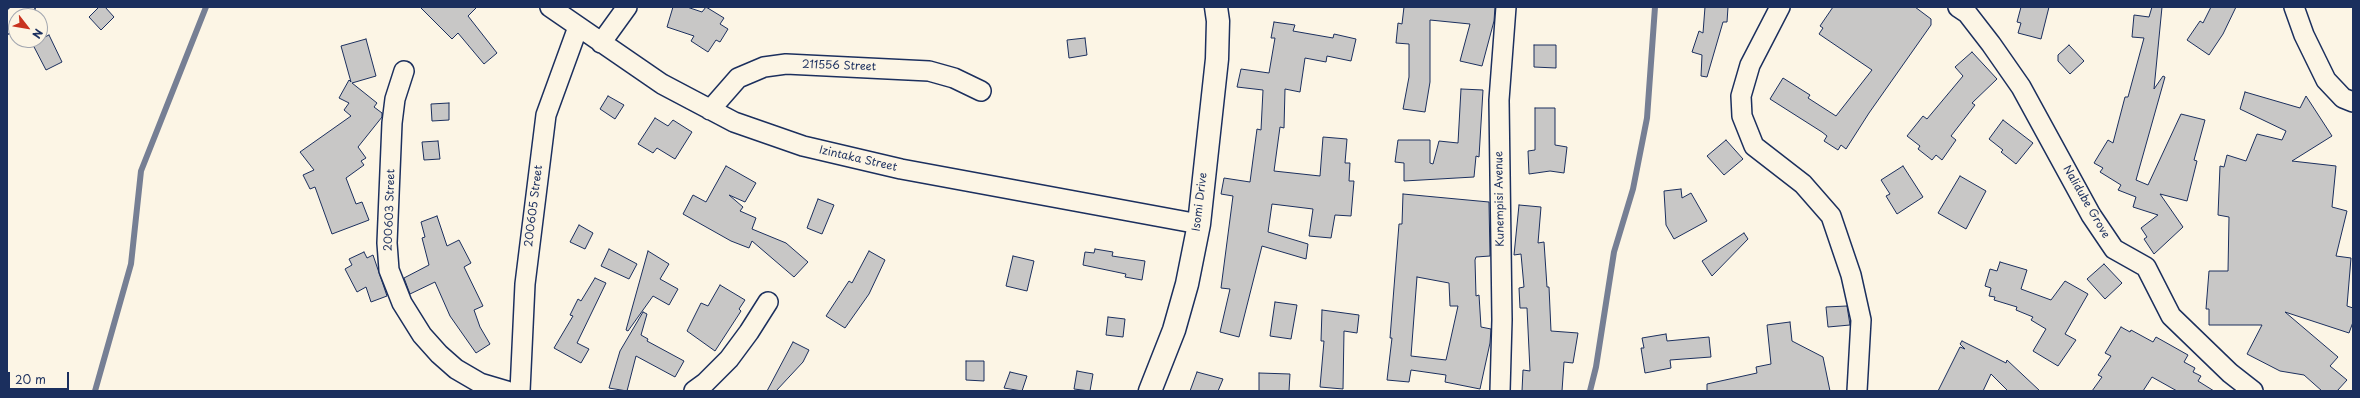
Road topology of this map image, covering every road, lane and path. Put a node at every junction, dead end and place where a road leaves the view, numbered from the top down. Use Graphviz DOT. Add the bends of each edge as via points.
graph roads {
  1 [pos="25,7"];
  2 [pos="550,7"];
  3 [pos="627,7"];
  4 [pos="1216,7"];
  5 [pos="1506,7"];
  6 [pos="1780,7"];
  7 [pos="1958,7"];
  8 [pos="2294,7"];
  9 [pos="7,24"];
  10 [pos="578,26"];
  11 [pos="601,43"];
  12 [pos="404,71"];
  13 [pos="982,91"];
  14 [pos="2353,102"];
  15 [pos="710,110"];
  16 [pos="1199,224"];
  17 [pos="768,302"];
  18 [pos="507,391"];
  19 [pos="520,391"];
  20 [pos="694,391"];
  21 [pos="1150,391"];
  22 [pos="1500,391"];
  23 [pos="1857,391"];
  24 [pos="2253,391"];
  1 -- 9 [label="street"];
  2 -- 10 [label="street, Izintaka Street"];
  3 -- 11 [label="street"];
  4 -- 16 [label="street, Isomi Drive" via="1217,60"];
  5 -- 22 [label="street, Kunempisi Avenue" via="1499,100 1502,320"];
  6 -- 23 [label="street" via="1750,65 1741,96 1742,116 1754,146 1803,184 1831,216 1851,275 1861,320"];
  7 -- 24 [label="street, Nalidube Grove" via="1967,13 2021,88 2091,215 2114,249 2146,267 2171,316 2230,373"];
  8 -- 14 [label="street" via="2304,35 2326,80 2343,98"];
  10 -- 11 [label="street, Izintaka Street"];
  10 -- 19 [label="street, 200605 Street" via="546,115 526,276"];
  11 -- 15 [label="street, Izintaka Street" via="662,84"];
  12 -- 18 [label="street, 200603 Street" via="395,99 392,123 387,244 389,270 402,303 422,335 439,354 456,369 480,383"];
  13 -- 15 [label="street, 211556 Street" via="954,78 929,71 786,64 764,67 738,78"];
  15 -- 16 [label="street, Izintaka Street" via="734,122 796,144 849,158"];
  16 -- 21 [label="street, Isomi Drive" via="1187,284 1174,330"];
  17 -- 20 [label="street" via="750,332 729,359"];
}
